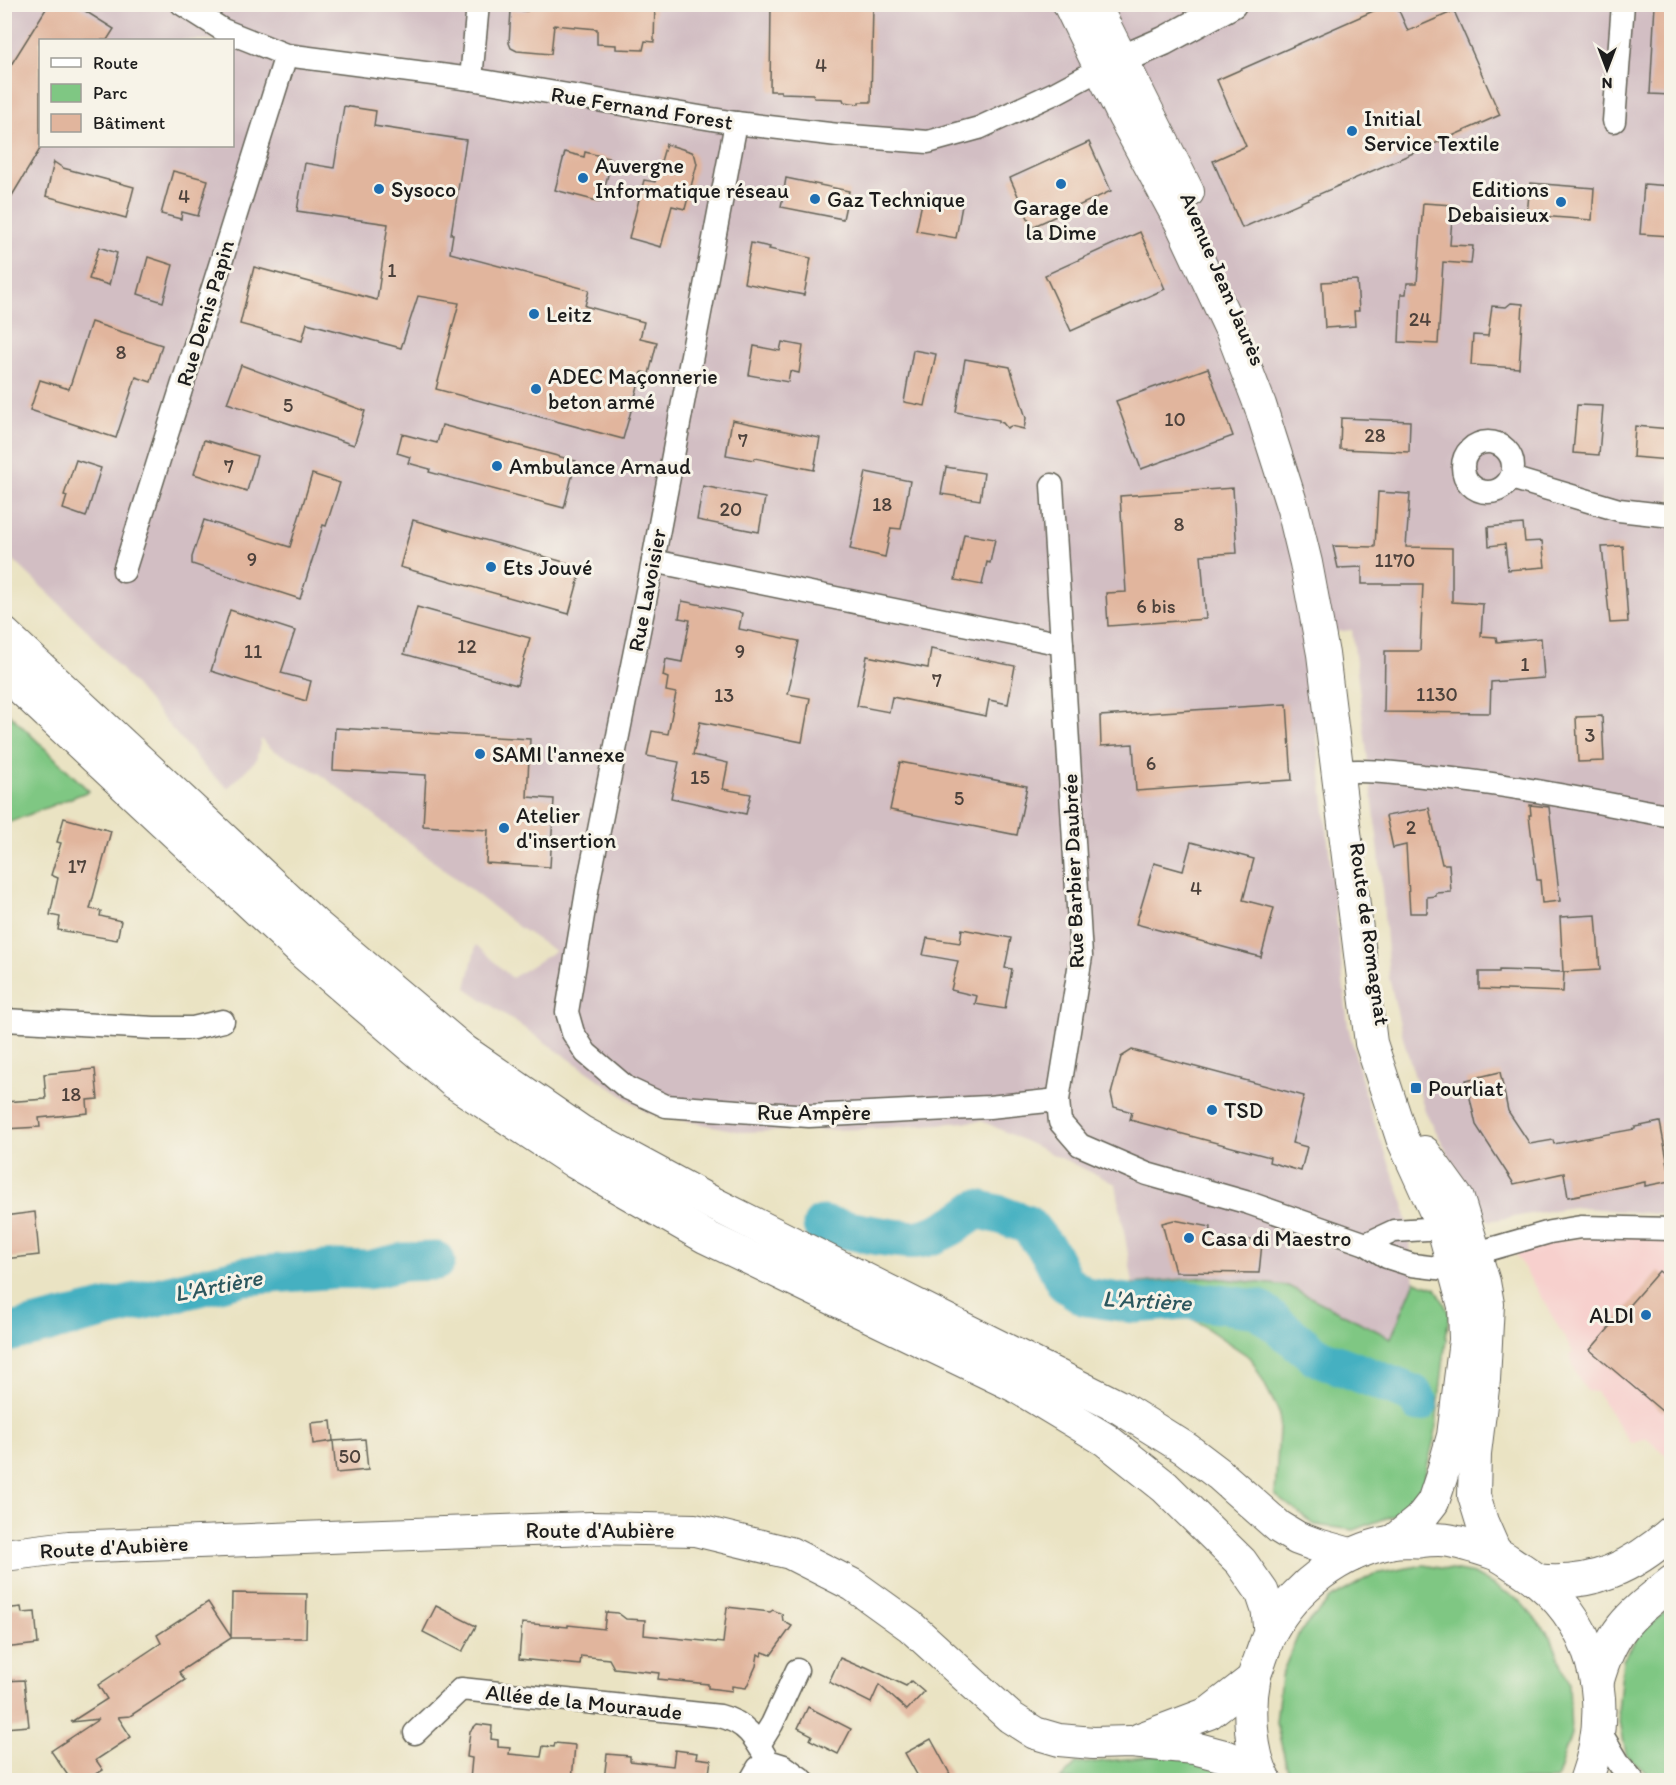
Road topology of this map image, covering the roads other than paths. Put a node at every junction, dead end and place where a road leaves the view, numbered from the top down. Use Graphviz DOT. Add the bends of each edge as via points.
graph roads {
  1 [pos="182,4"];
  2 [pos="478,4"];
  3 [pos="1069,4"];
  4 [pos="1094,4"];
  5 [pos="1232,4"];
  6 [pos="1623,4"];
  7 [pos="286,55"];
  8 [pos="1111,63"];
  9 [pos="471,79"];
  10 [pos="1614,121"];
  11 [pos="736,123"];
  12 [pos="1511,478"];
  13 [pos="1052,485"];
  14 [pos="1299,509"];
  15 [pos="1671,516"];
  16 [pos="653,561"];
  17 [pos="124,571"];
  18 [pos="4,634"];
  19 [pos="1062,644"];
  20 [pos="4,672"];
  21 [pos="1343,771"];
  22 [pos="1671,816"];
  23 [pos="4,1020"];
  24 [pos="224,1021"];
  25 [pos="586,1053"];
  26 [pos="1058,1100"];
  27 [pos="1443,1228"];
  28 [pos="1671,1228"];
  29 [pos="1366,1244"];
  30 [pos="1465,1260"];
  31 [pos="1671,1532"];
  32 [pos="1392,1542"];
  33 [pos="1496,1554"];
  34 [pos="4,1555"];
  35 [pos="1352,1555"];
  36 [pos="1539,1581"];
  37 [pos="1671,1582"];
  38 [pos="1270,1632"];
  39 [pos="797,1670"];
  40 [pos="1254,1678"];
  41 [pos="1597,1682"];
  42 [pos="1599,1730"];
  43 [pos="415,1733"];
  44 [pos="1131,1742"];
  45 [pos="764,1753"];
  46 [pos="1263,1776"];
  47 [pos="752,1780"];
  48 [pos="802,1780"];
  49 [pos="1586,1780"];
  50 [pos="1633,1780"];
  1 -- 7 [label="street, Rue Fernand Forest" via="223,30"];
  2 -- 9 [label="street"];
  3 -- 8 [label="main road, Avenue Jean Jaurès"];
  4 -- 8 [label="main road, Avenue Jean Jaurès"];
  5 -- 8 [label="street" via="1164,41"];
  6 -- 10 [label="street"];
  7 -- 9 [label="street, Rue Fernand Forest"];
  7 -- 17 [label="street, Rue Denis Papin"];
  8 -- 11 [label="street, Rue Fernand Forest" via="979,128 928,142"];
  8 -- 14 [label="main road, Avenue Jean Jaurès" via="1232,332"];
  9 -- 11 [label="street, Rue Fernand Forest"];
  11 -- 16 [label="street, Rue Lavoisier"];
  12 -- 15 [label="street" via="1619,510"];
  13 -- 19 [label="street, Rue Barbier Daubrée"];
  14 -- 21 [label="main road, Route de Romagnat"];
  16 -- 19 [label="street"];
  16 -- 25 [label="street, Rue Lavoisier" via="588,885 567,1012 573,1033"];
  18 -- 35 [label="main road" via="314,924 465,1053 581,1132 714,1204 1119,1407 1186,1449 1279,1527 1297,1538"];
  19 -- 26 [label="street, Rue Barbier Daubrée" via="1082,956"];
  20 -- 38 [label="main road" via="305,954 454,1082 575,1162 706,1237 1016,1386 1106,1440 1165,1487 1242,1562 1262,1592"];
  21 -- 22 [label="street" via="1452,778"];
  21 -- 27 [label="main road, Route de Romagnat" via="1371,1043 1402,1138"];
  21 -- 30 [label="main road, Route de Romagnat" via="1379,1019 1426,1157 1458,1199"];
  23 -- 24 [label="street" via="154,1028 193,1028"];
  25 -- 26 [label="street, Rue Ampère" via="627,1088 666,1106 809,1116"];
  26 -- 29 [label="street, Rue Barbier Daubrée" via="1060,1122 1080,1145 1147,1174 1249,1203"];
  27 -- 29 [label="street" via="1394,1231"];
  27 -- 30 [label="main road, Route de Romagnat"];
  28 -- 30 [label="street" via="1581,1227 1533,1235"];
  29 -- 30 [label="street, Rue Barbier Daubrée" via="1387,1257 1412,1265"];
  30 -- 32 [label="main road, Route de Romagnat" via="1465,1340 1454,1436 1433,1502 1419,1520"];
  30 -- 33 [label="main road, Route de Romagnat" via="1488,1304 1474,1496"];
  31 -- 36 [label="main road" via="1643,1557 1599,1577 1560,1583"];
  32 -- 33 [label="main road" via="1444,1540"];
  32 -- 35 [label="main road"];
  33 -- 36 [label="main road"];
  34 -- 44 [label="main road, Route d'Aubière" via="69,1547 389,1535 591,1528 695,1530 790,1553 853,1585 910,1626 1010,1717 1035,1733 1059,1740"];
  35 -- 38 [label="main road" via="1319,1575 1291,1601"];
  36 -- 41 [label="main road" via="1566,1610 1586,1644"];
  37 -- 41 [label="main road" via="1626,1621 1605,1655"];
  38 -- 40 [label="main road"];
  39 -- 45 [label="street" via="771,1724"];
  40 -- 44 [label="main road, Route d'Aubière" via="1209,1713"];
  40 -- 46 [label="main road" via="1251,1726"];
  41 -- 42 [label="main road"];
  42 -- 49 [label="main road"];
  42 -- 50 [label="street"];
  43 -- 45 [label="street, Allée de la Mouraude" via="461,1689 720,1716 746,1728"];
  44 -- 46 [label="main road, Route d'Aubière" via="1194,1748 1228,1757"];
  45 -- 47 [label="street"];
  45 -- 48 [label="street, Allée de la Mouraude"];
}
